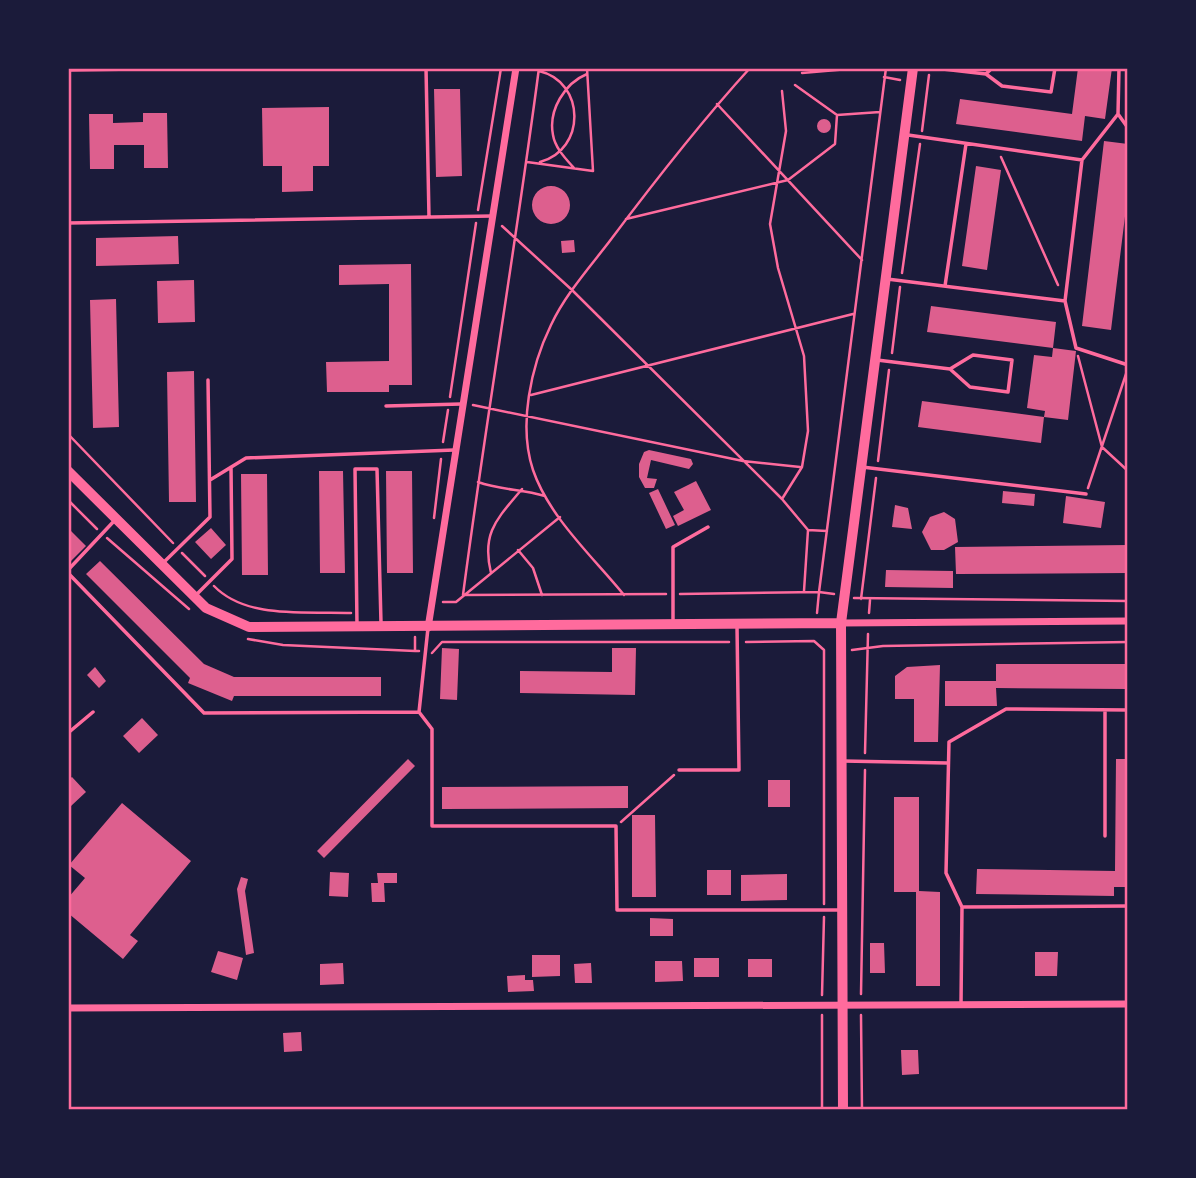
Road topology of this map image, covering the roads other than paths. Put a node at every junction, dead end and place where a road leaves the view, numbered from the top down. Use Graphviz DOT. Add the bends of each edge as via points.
graph roads {
  1 [pos="207,68"];
  2 [pos="426,68"];
  3 [pos="516,68"];
  4 [pos="913,68"];
  5 [pos="932,68"];
  6 [pos="992,68"];
  7 [pos="1055,68"];
  8 [pos="1119,68"];
  9 [pos="68,70"];
  10 [pos="986,74"];
  11 [pos="1118,114"];
  12 [pos="1128,128"];
  13 [pos="905,135"];
  14 [pos="966,144"];
  15 [pos="1082,160"];
  16 [pos="492,216"];
  17 [pos="429,217"];
  18 [pos="68,223"];
  19 [pos="886,279"];
  20 [pos="945,286"];
  21 [pos="1065,301"];
  22 [pos="875,360"];
  23 [pos="1128,367"];
  24 [pos="950,369"];
  25 [pos="208,380"];
  26 [pos="463,404"];
  27 [pos="386,406"];
  28 [pos="456,450"];
  29 [pos="232,467"];
  30 [pos="862,467"];
  31 [pos="68,471"];
  32 [pos="209,480"];
  33 [pos="1086,494"];
  34 [pos="116,519"];
  35 [pos="708,527"];
  36 [pos="162,565"];
  37 [pos="68,571"];
  38 [pos="194,596"];
  39 [pos="1128,621"];
  40 [pos="841,623"];
  41 [pos="737,624"];
  42 [pos="673,625"];
  43 [pos="357,628"];
  44 [pos="381,628"];
  45 [pos="428,628"];
  46 [pos="1105,709"];
  47 [pos="1128,710"];
  48 [pos="93,712"];
  49 [pos="419,712"];
  50 [pos="68,733"];
  51 [pos="841,761"];
  52 [pos="948,762"];
  53 [pos="679,770"];
  54 [pos="1105,836"];
  55 [pos="1128,906"];
  56 [pos="962,907"];
  57 [pos="841,910"];
  58 [pos="1128,1004"];
  59 [pos="961,1006"];
  60 [pos="841,1007"];
  61 [pos="68,1008"];
  62 [pos="843,1110"];
  1 -- 9 [label="lane"];
  2 -- 17 [label="lane"];
  3 -- 16 [label="street"];
  4 -- 13 [label="main road"];
  5 -- 10 [label="lane"];
  6 -- 10 [label="lane"];
  7 -- 10 [label="lane" via="1051,92 1002,86"];
  8 -- 11 [label="lane"];
  11 -- 12 [label="lane"];
  11 -- 15 [label="lane"];
  13 -- 14 [label="lane"];
  13 -- 19 [label="main road"];
  14 -- 15 [label="lane"];
  14 -- 20 [label="lane"];
  15 -- 21 [label="lane"];
  16 -- 17 [label="lane"];
  16 -- 26 [label="street"];
  17 -- 18 [label="lane"];
  19 -- 20 [label="lane"];
  19 -- 22 [label="main road"];
  20 -- 21 [label="lane"];
  21 -- 23 [label="lane" via="1076,348"];
  22 -- 24 [label="lane"];
  22 -- 30 [label="main road"];
  24 -- 24 [label="lane" via="970,387 1008,392 1012,360 973,355"];
  25 -- 32 [label="lane"];
  26 -- 27 [label="lane"];
  26 -- 28 [label="street"];
  28 -- 29 [label="lane" via="246,458"];
  28 -- 45 [label="street"];
  29 -- 32 [label="lane"];
  29 -- 38 [label="lane" via="232,559"];
  30 -- 33 [label="lane"];
  30 -- 40 [label="main road"];
  31 -- 34 [label="main road"];
  32 -- 36 [label="lane" via="210,517"];
  34 -- 36 [label="main road"];
  34 -- 37 [label="lane"];
  35 -- 42 [label="lane" via="673,547"];
  36 -- 38 [label="main road"];
  37 -- 49 [label="lane" via="204,713"];
  38 -- 43 [label="main road" via="206,608 249,627"];
  39 -- 40 [label="street"];
  40 -- 41 [label="main road"];
  40 -- 51 [label="main road"];
  41 -- 42 [label="main road"];
  41 -- 53 [label="lane" via="739,769"];
  42 -- 45 [label="main road"];
  43 -- 44 [label="main road"];
  43 -- 44 [label="lane" via="355,469 377,469"];
  44 -- 45 [label="main road"];
  45 -- 49 [label="lane"];
  46 -- 47 [label="lane"];
  46 -- 52 [label="lane" via="1006,709 949,742"];
  46 -- 54 [label="lane"];
  48 -- 50 [label="lane"];
  49 -- 57 [label="lane" via="432,729 432,826 616,826 617,911"];
  51 -- 52 [label="lane"];
  51 -- 57 [label="main road"];
  52 -- 56 [label="lane" via="946,873"];
  55 -- 56 [label="lane"];
  56 -- 59 [label="lane"];
  57 -- 60 [label="main road"];
  58 -- 59 [label="street"];
  59 -- 60 [label="street"];
  60 -- 61 [label="street"];
  60 -- 62 [label="main road"];
}
